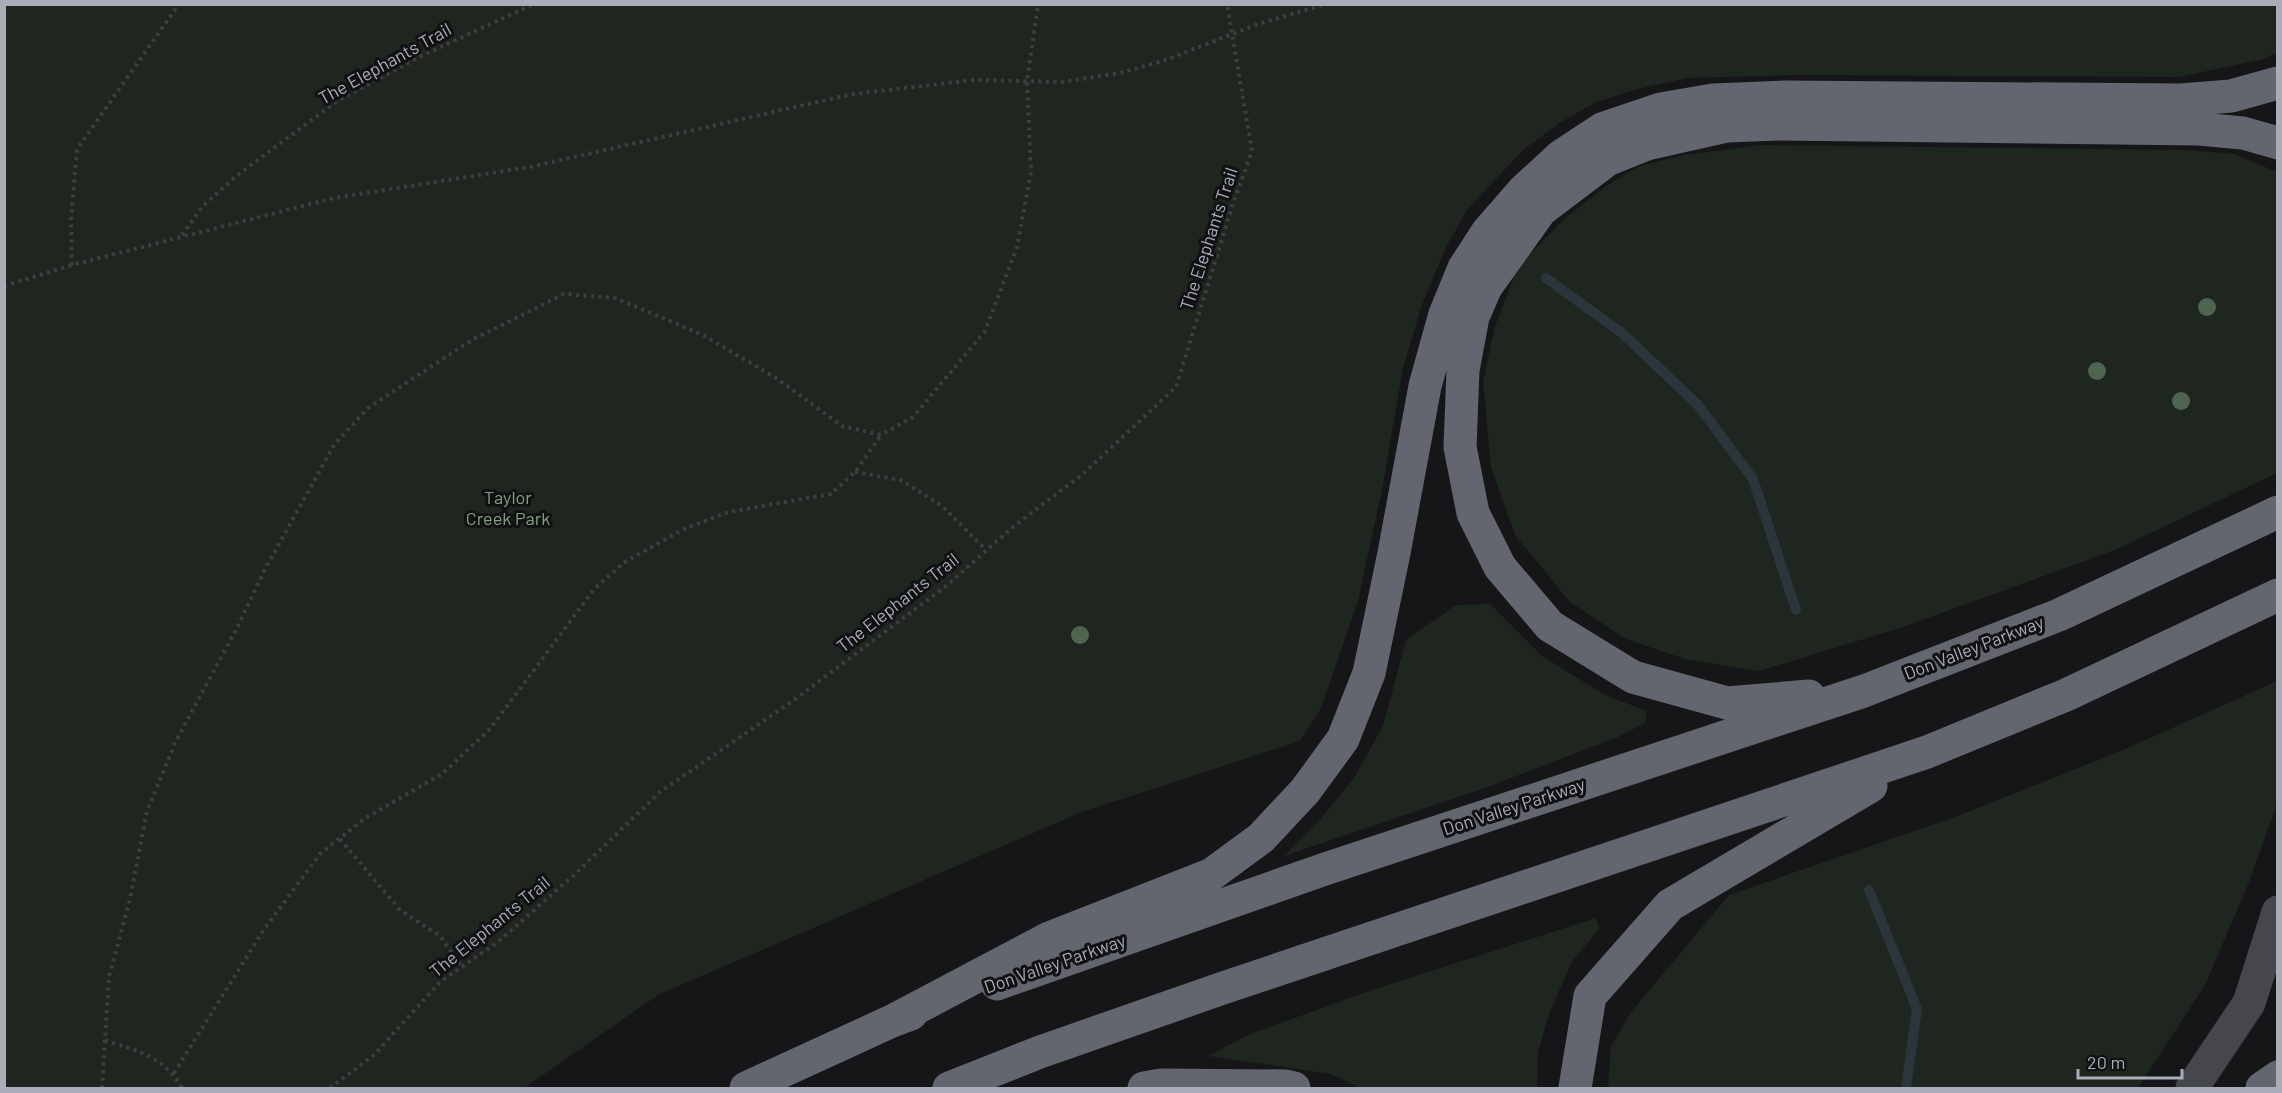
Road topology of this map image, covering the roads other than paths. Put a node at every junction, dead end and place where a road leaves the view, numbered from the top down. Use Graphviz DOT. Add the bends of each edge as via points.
graph roads {
  1 [pos="2277,83"];
  2 [pos="2277,143"];
  3 [pos="2277,512"];
  4 [pos="2277,595"];
  5 [pos="1864,691"];
  6 [pos="1927,752"];
  7 [pos="2277,912"];
  8 [pos="892,1021"];
  9 [pos="2277,1077"];
  10 [pos="746,1089"];
  11 [pos="949,1089"];
  12 [pos="1144,1089"];
  13 [pos="1294,1089"];
  14 [pos="1575,1089"];
  15 [pos="2192,1089"];
  16 [pos="2262,1089"];
  1 -- 8 [label="highway" via="2231,96 2181,100 1713,100 1661,109 1602,129 1561,156 1523,190 1488,231 1464,268 1449,304 1425,386 1369,673 1343,739 1305,792 1261,838 1212,874 1049,938"];
  2 -- 5 [label="highway" via="2243,133 2199,129 1727,126 1647,144 1607,160 1541,210 1486,288 1473,317 1462,370 1460,447 1473,513 1500,567 1550,626 1633,677 1727,703"];
  3 -- 5 [label="highway, Don Valley Parkway" via="2059,615"];
  4 -- 6 [label="highway" via="2066,695"];
  5 -- 8 [label="highway, Don Valley Parkway" via="1328,868"];
  6 -- 11 [label="highway" via="1223,988 1040,1052"];
  6 -- 14 [label="highway" via="1670,905 1590,996"];
  7 -- 15 [label="main road" via="2249,1003"];
  8 -- 10 [label="highway, Don Valley Parkway"];
  9 -- 16 [label="highway"];
  12 -- 13 [label="highway" via="1161,1085"];
}
